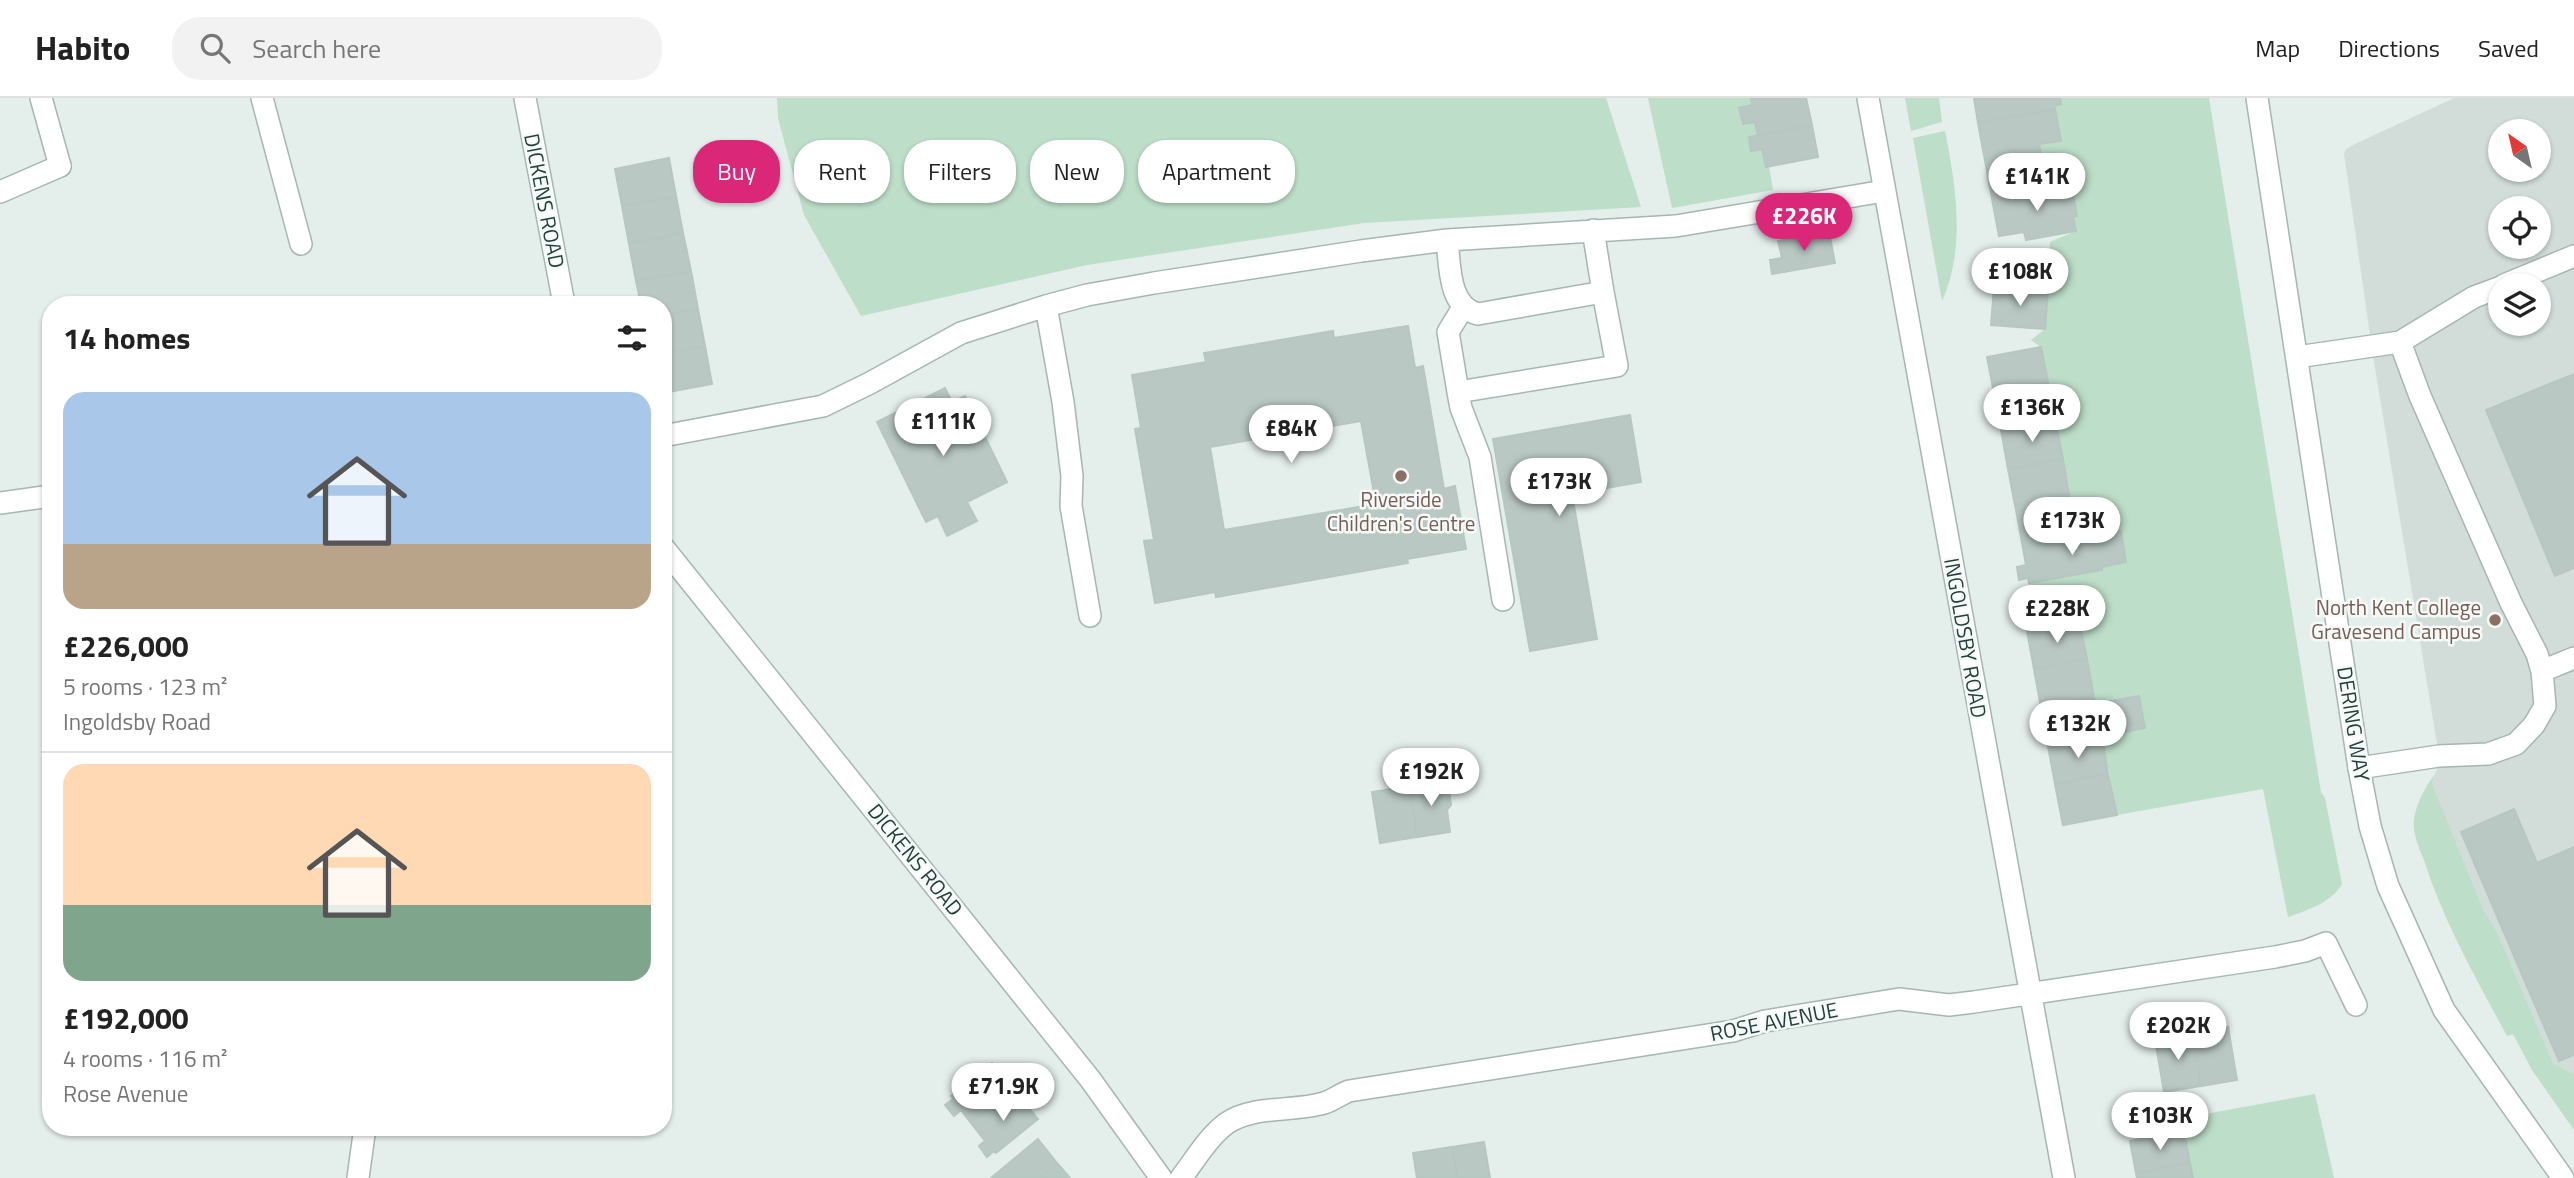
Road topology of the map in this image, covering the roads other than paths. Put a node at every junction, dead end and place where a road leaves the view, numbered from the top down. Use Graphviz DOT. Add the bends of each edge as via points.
graph roads {
  1 [pos="41,98"];
  2 [pos="262,98"];
  3 [pos="525,98"];
  4 [pos="1868,98"];
  5 [pos="2256,98"];
  6 [pos="1884,191"];
  7 [pos="0,192"];
  8 [pos="1593,230"];
  9 [pos="1447,240"];
  10 [pos="301,244"];
  11 [pos="2574,256"];
  12 [pos="2533,273"];
  13 [pos="1604,292"];
  14 [pos="2488,292"];
  15 [pos="562,296"];
  16 [pos="1046,306"];
  17 [pos="1464,306"];
  18 [pos="2400,342"];
  19 [pos="2297,357"];
  20 [pos="1458,392"];
  21 [pos="672,434"];
  22 [pos="42,497"];
  23 [pos="0,503"];
  24 [pos="672,558"];
  25 [pos="1503,600"];
  26 [pos="1090,616"];
  27 [pos="2574,658"];
  28 [pos="2542,671"];
  29 [pos="2359,768"];
  30 [pos="2029,993"];
  31 [pos="2357,1005"];
  32 [pos="364,1136"];
  33 [pos="358,1178"];
  34 [pos="1161,1178"];
  35 [pos="1181,1178"];
  36 [pos="2064,1178"];
  37 [pos="2563,1178"];
  1 -- 7 [label="street" via="60,166"];
  2 -- 10 [label="street"];
  3 -- 15 [label="street, DICKENS ROAD"];
  4 -- 6 [label="street, INGOLDSBY ROAD"];
  5 -- 19 [label="street, DERING WAY"];
  6 -- 8 [label="street" via="1676,226"];
  6 -- 30 [label="street, INGOLDSBY ROAD"];
  8 -- 9 [label="street"];
  8 -- 13 [label="street"];
  9 -- 16 [label="street" via="1288,261"];
  9 -- 17 [label="street" via="1453,285"];
  11 -- 12 [label="street"];
  13 -- 17 [label="street" via="1478,314"];
  13 -- 20 [label="street" via="1617,366"];
  14 -- 18 [label="street"];
  16 -- 21 [label="street" via="961,333 823,405"];
  16 -- 26 [label="street"];
  17 -- 20 [label="street" via="1448,332"];
  18 -- 19 [label="street"];
  18 -- 28 [label="street"];
  19 -- 29 [label="street, DERING WAY"];
  20 -- 25 [label="street" via="1480,457"];
  22 -- 23 [label="street"];
  24 -- 34 [label="street, DICKENS ROAD" via="1081,1068"];
  27 -- 28 [label="street"];
  28 -- 29 [label="street" via="2545,706 2516,744 2488,754"];
  29 -- 37 [label="street, DERING WAY" via="2388,886 2444,1010"];
  30 -- 31 [label="street, ROSE AVENUE" via="2275,957 2326,943"];
  30 -- 35 [label="street, ROSE AVENUE" via="1949,1005 1899,999 1765,1021 1738,1030 1349,1091 1324,1103 1228,1123"];
  30 -- 36 [label="street, INGOLDSBY ROAD"];
  32 -- 33 [label="street"];
}
